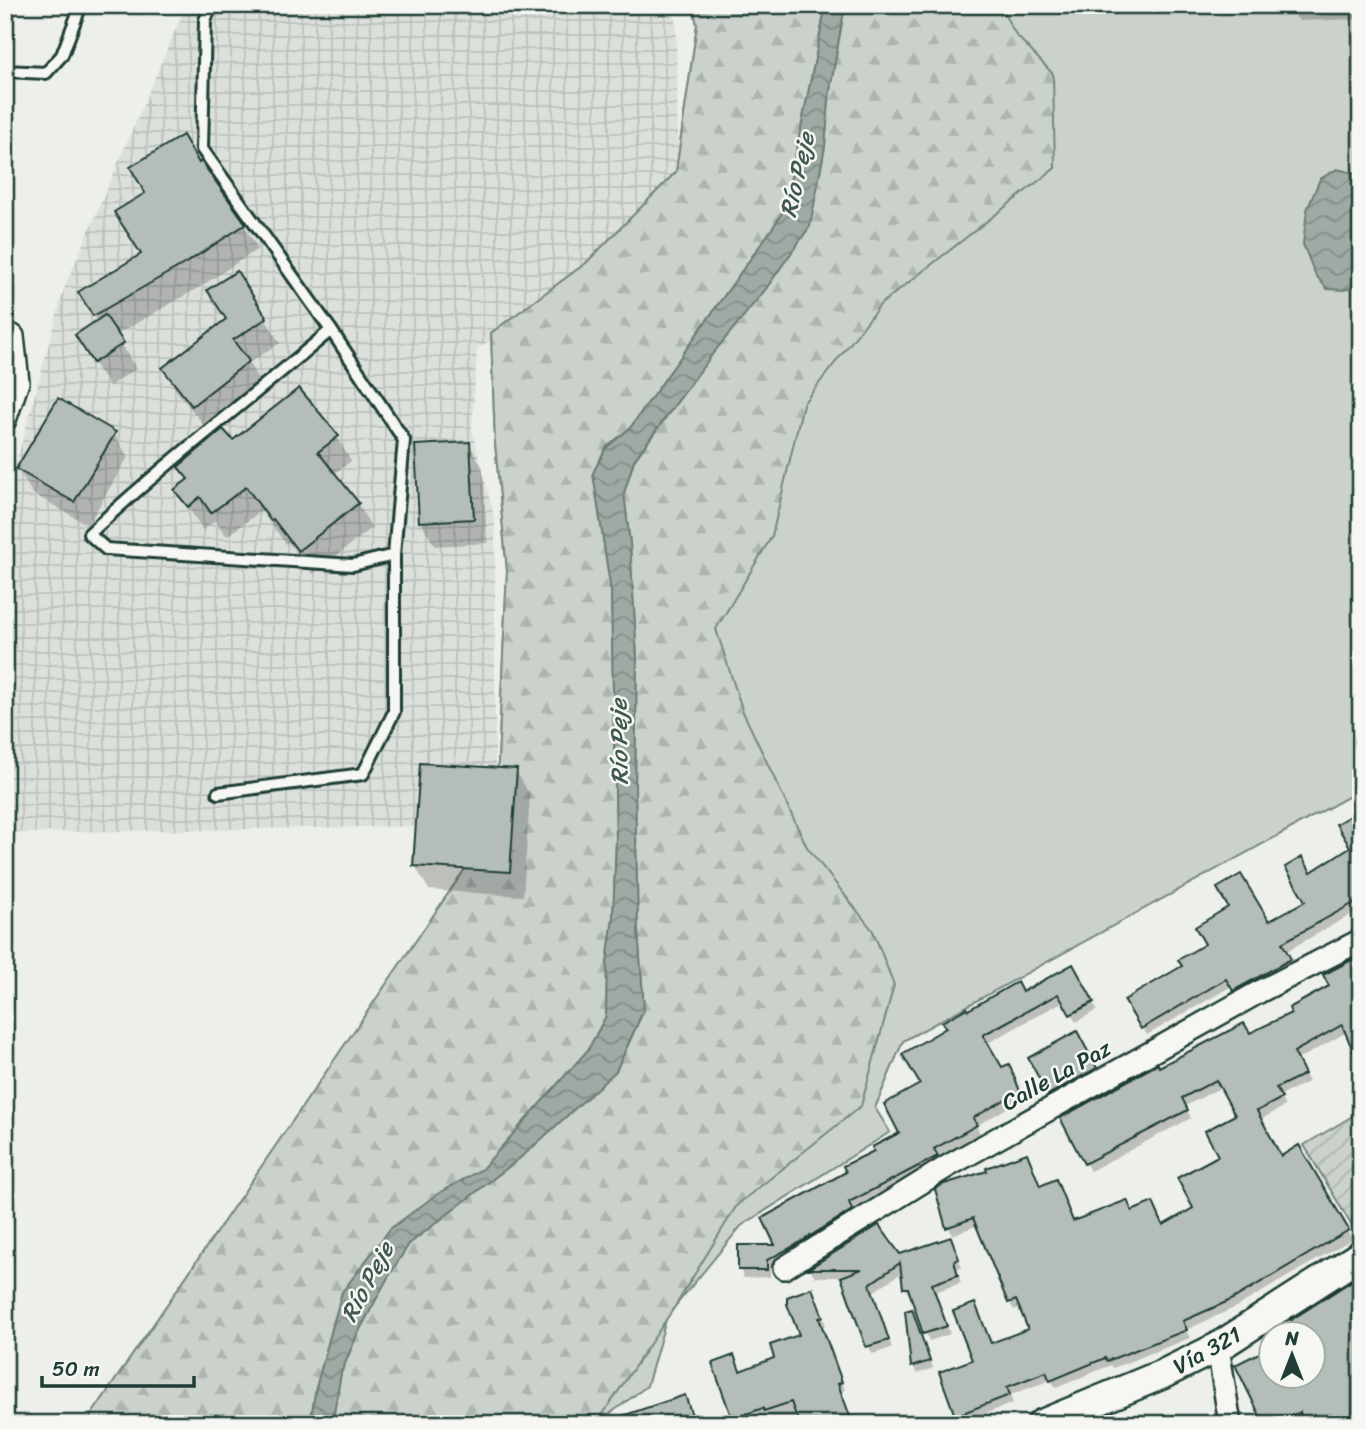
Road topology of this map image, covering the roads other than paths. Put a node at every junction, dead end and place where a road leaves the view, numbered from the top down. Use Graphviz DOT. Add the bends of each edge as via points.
graph roads {
  1 [pos="81,5"];
  2 [pos="212,5"];
  3 [pos="5,71"];
  4 [pos="331,330"];
  5 [pos="5,335"];
  6 [pos="5,420"];
  7 [pos="394,555"];
  8 [pos="218,793"];
  9 [pos="1361,940"];
  10 [pos="1361,1255"];
  11 [pos="784,1268"];
  12 [pos="1218,1347"];
  13 [pos="1042,1424"];
  14 [pos="1230,1424"];
  1 -- 3 [label="lane" via="62,55 46,73"];
  2 -- 4 [label="lane" via="205,20 202,149"];
  4 -- 7 [label="lane" via="404,440"];
  4 -- 7 [label="lane" via="89,534 106,549 353,565"];
  5 -- 6 [label="street" via="13,336 18,382"];
  7 -- 8 [label="lane" via="394,712 363,774"];
  9 -- 11 [label="street, Calle La Paz" via="948,1166"];
  10 -- 12 [label="street, Vía 321"];
  12 -- 13 [label="street, Vía 321"];
  12 -- 14 [label="street"];
}
